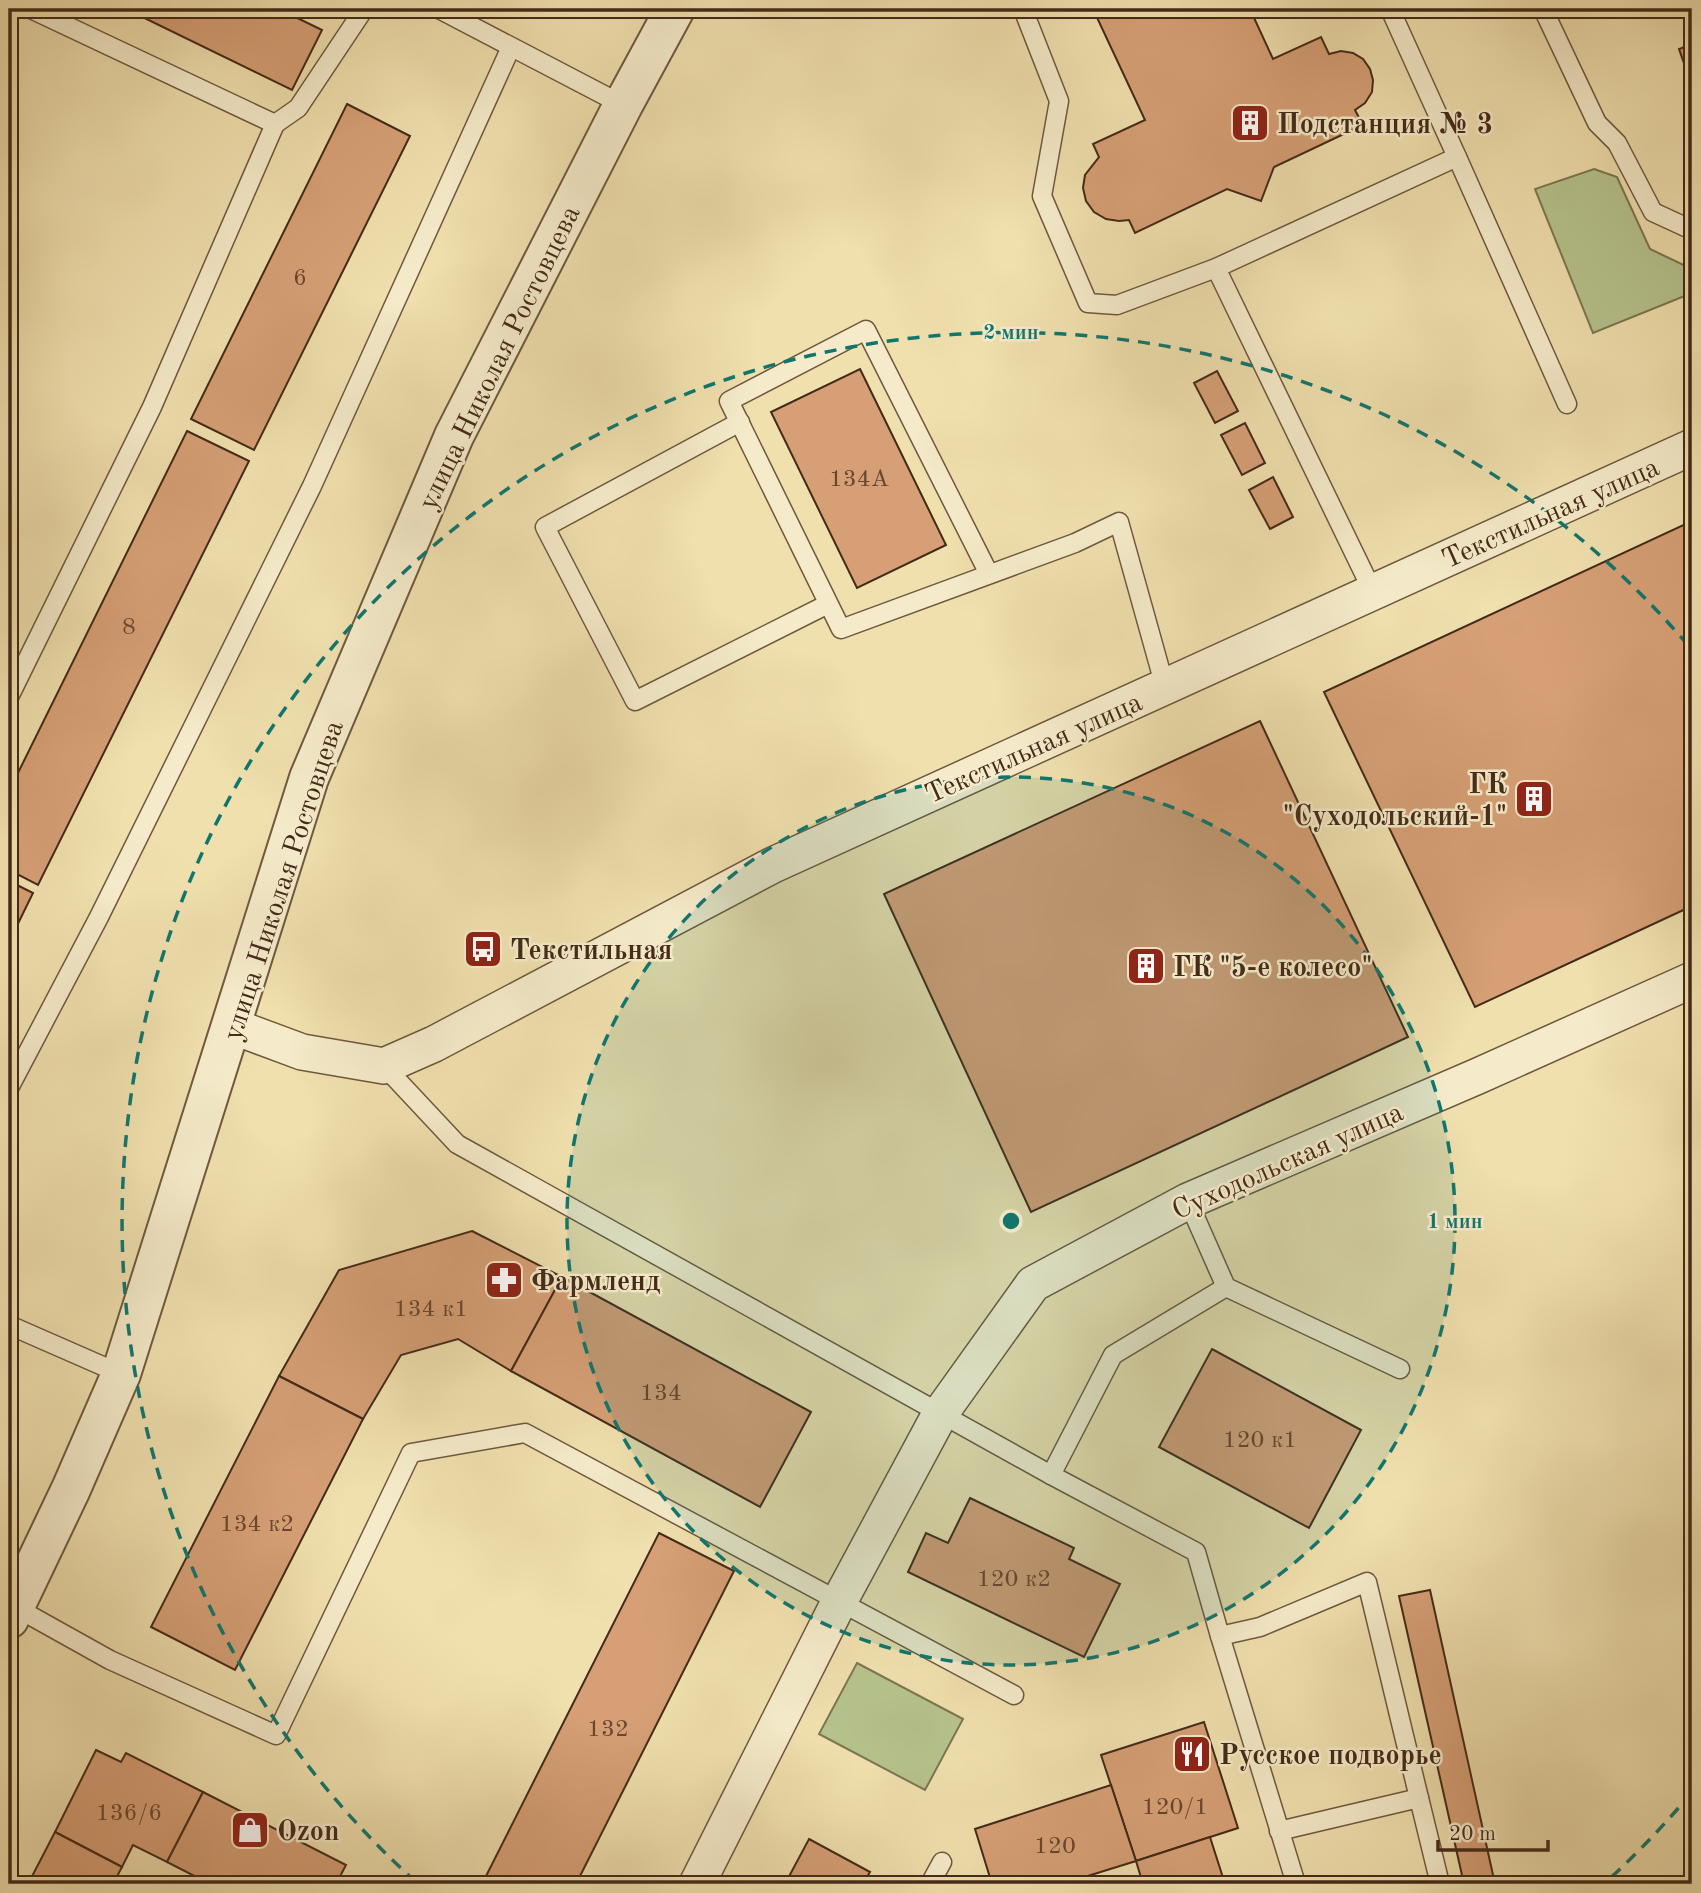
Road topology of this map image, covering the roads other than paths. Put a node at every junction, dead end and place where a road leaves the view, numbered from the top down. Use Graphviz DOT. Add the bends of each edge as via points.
graph roads {
  1 [pos="31,9"];
  2 [pos="365,9"];
  3 [pos="439,9"];
  4 [pos="675,9"];
  5 [pos="1023,9"];
  6 [pos="1390,9"];
  7 [pos="1542,9"];
  8 [pos="511,47"];
  9 [pos="623,105"];
  10 [pos="275,124"];
  11 [pos="1457,157"];
  12 [pos="1692,230"];
  13 [pos="1216,268"];
  14 [pos="1567,404"];
  15 [pos="740,422"];
  16 [pos="1692,447"];
  17 [pos="989,574"];
  18 [pos="1373,592"];
  19 [pos="828,604"];
  20 [pos="1166,687"];
  21 [pos="9,697"];
  22 [pos="1692,980"];
  23 [pos="232,1026"];
  24 [pos="384,1066"];
  25 [pos="9,1088"];
  26 [pos="1188,1201"];
  27 [pos="1226,1287"];
  28 [pos="9,1325"];
  29 [pos="1400,1369"];
  30 [pos="121,1374"];
  31 [pos="940,1414"];
  32 [pos="1051,1475"];
  33 [pos="839,1602"];
  34 [pos="12,1613"];
  35 [pos="1220,1636"];
  36 [pos="1014,1695"];
  37 [pos="1419,1798"];
  38 [pos="1279,1831"];
  39 [pos="942,1862"];
  40 [pos="697,1884"];
  41 [pos="930,1884"];
  42 [pos="1296,1884"];
  43 [pos="1440,1884"];
  1 -- 10 [label="lane"];
  2 -- 10 [label="lane" via="298,108"];
  3 -- 8 [label="lane"];
  4 -- 9 [label="street, улица Николая Ростовцева"];
  5 -- 13 [label="lane" via="1059,101 1042,196 1088,303 1117,305"];
  6 -- 11 [label="lane"];
  7 -- 12 [label="lane" via="1597,123 1617,143 1653,212"];
  8 -- 9 [label="lane"];
  8 -- 25 [label="lane" via="312,486 99,917"];
  9 -- 23 [label="street, улица Николая Ростовцева" via="454,436 309,778"];
  10 -- 21 [label="lane" via="152,407"];
  11 -- 13 [label="lane"];
  11 -- 14 [label="lane"];
  13 -- 18 [label="lane"];
  15 -- 17 [label="lane" via="729,401 866,330"];
  15 -- 19 [label="lane"];
  15 -- 19 [label="lane" via="545,527 635,701"];
  16 -- 18 [label="street, Текстильная улица"];
  17 -- 19 [label="lane" via="841,629"];
  17 -- 20 [label="lane" via="1119,522"];
  18 -- 20 [label="street, Текстильная улица"];
  20 -- 24 [label="street, Текстильная улица" via="773,865"];
  22 -- 26 [label="street, Суходольская улица"];
  23 -- 24 [label="street" via="302,1052"];
  23 -- 30 [label="street, улица Николая Ростовцева"];
  24 -- 31 [label="lane" via="457,1144"];
  26 -- 27 [label="lane"];
  26 -- 31 [label="street, Суходольская улица" via="1033,1284"];
  27 -- 29 [label="lane"];
  27 -- 32 [label="lane" via="1113,1355"];
  28 -- 30 [label="lane"];
  30 -- 34 [label="street, улица Николая Ростовцева"];
  31 -- 32 [label="lane"];
  31 -- 33 [label="street, Суходольская улица"];
  32 -- 35 [label="lane" via="1196,1552"];
  33 -- 34 [label="lane" via="524,1433 411,1453 276,1735"];
  33 -- 36 [label="lane"];
  33 -- 40 [label="street, Суходольская улица"];
  35 -- 37 [label="lane" via="1259,1627 1367,1581"];
  35 -- 38 [label="lane"];
  37 -- 38 [label="lane"];
  37 -- 43 [label="lane"];
  38 -- 42 [label="lane"];
  39 -- 41 [label="lane"];
}
